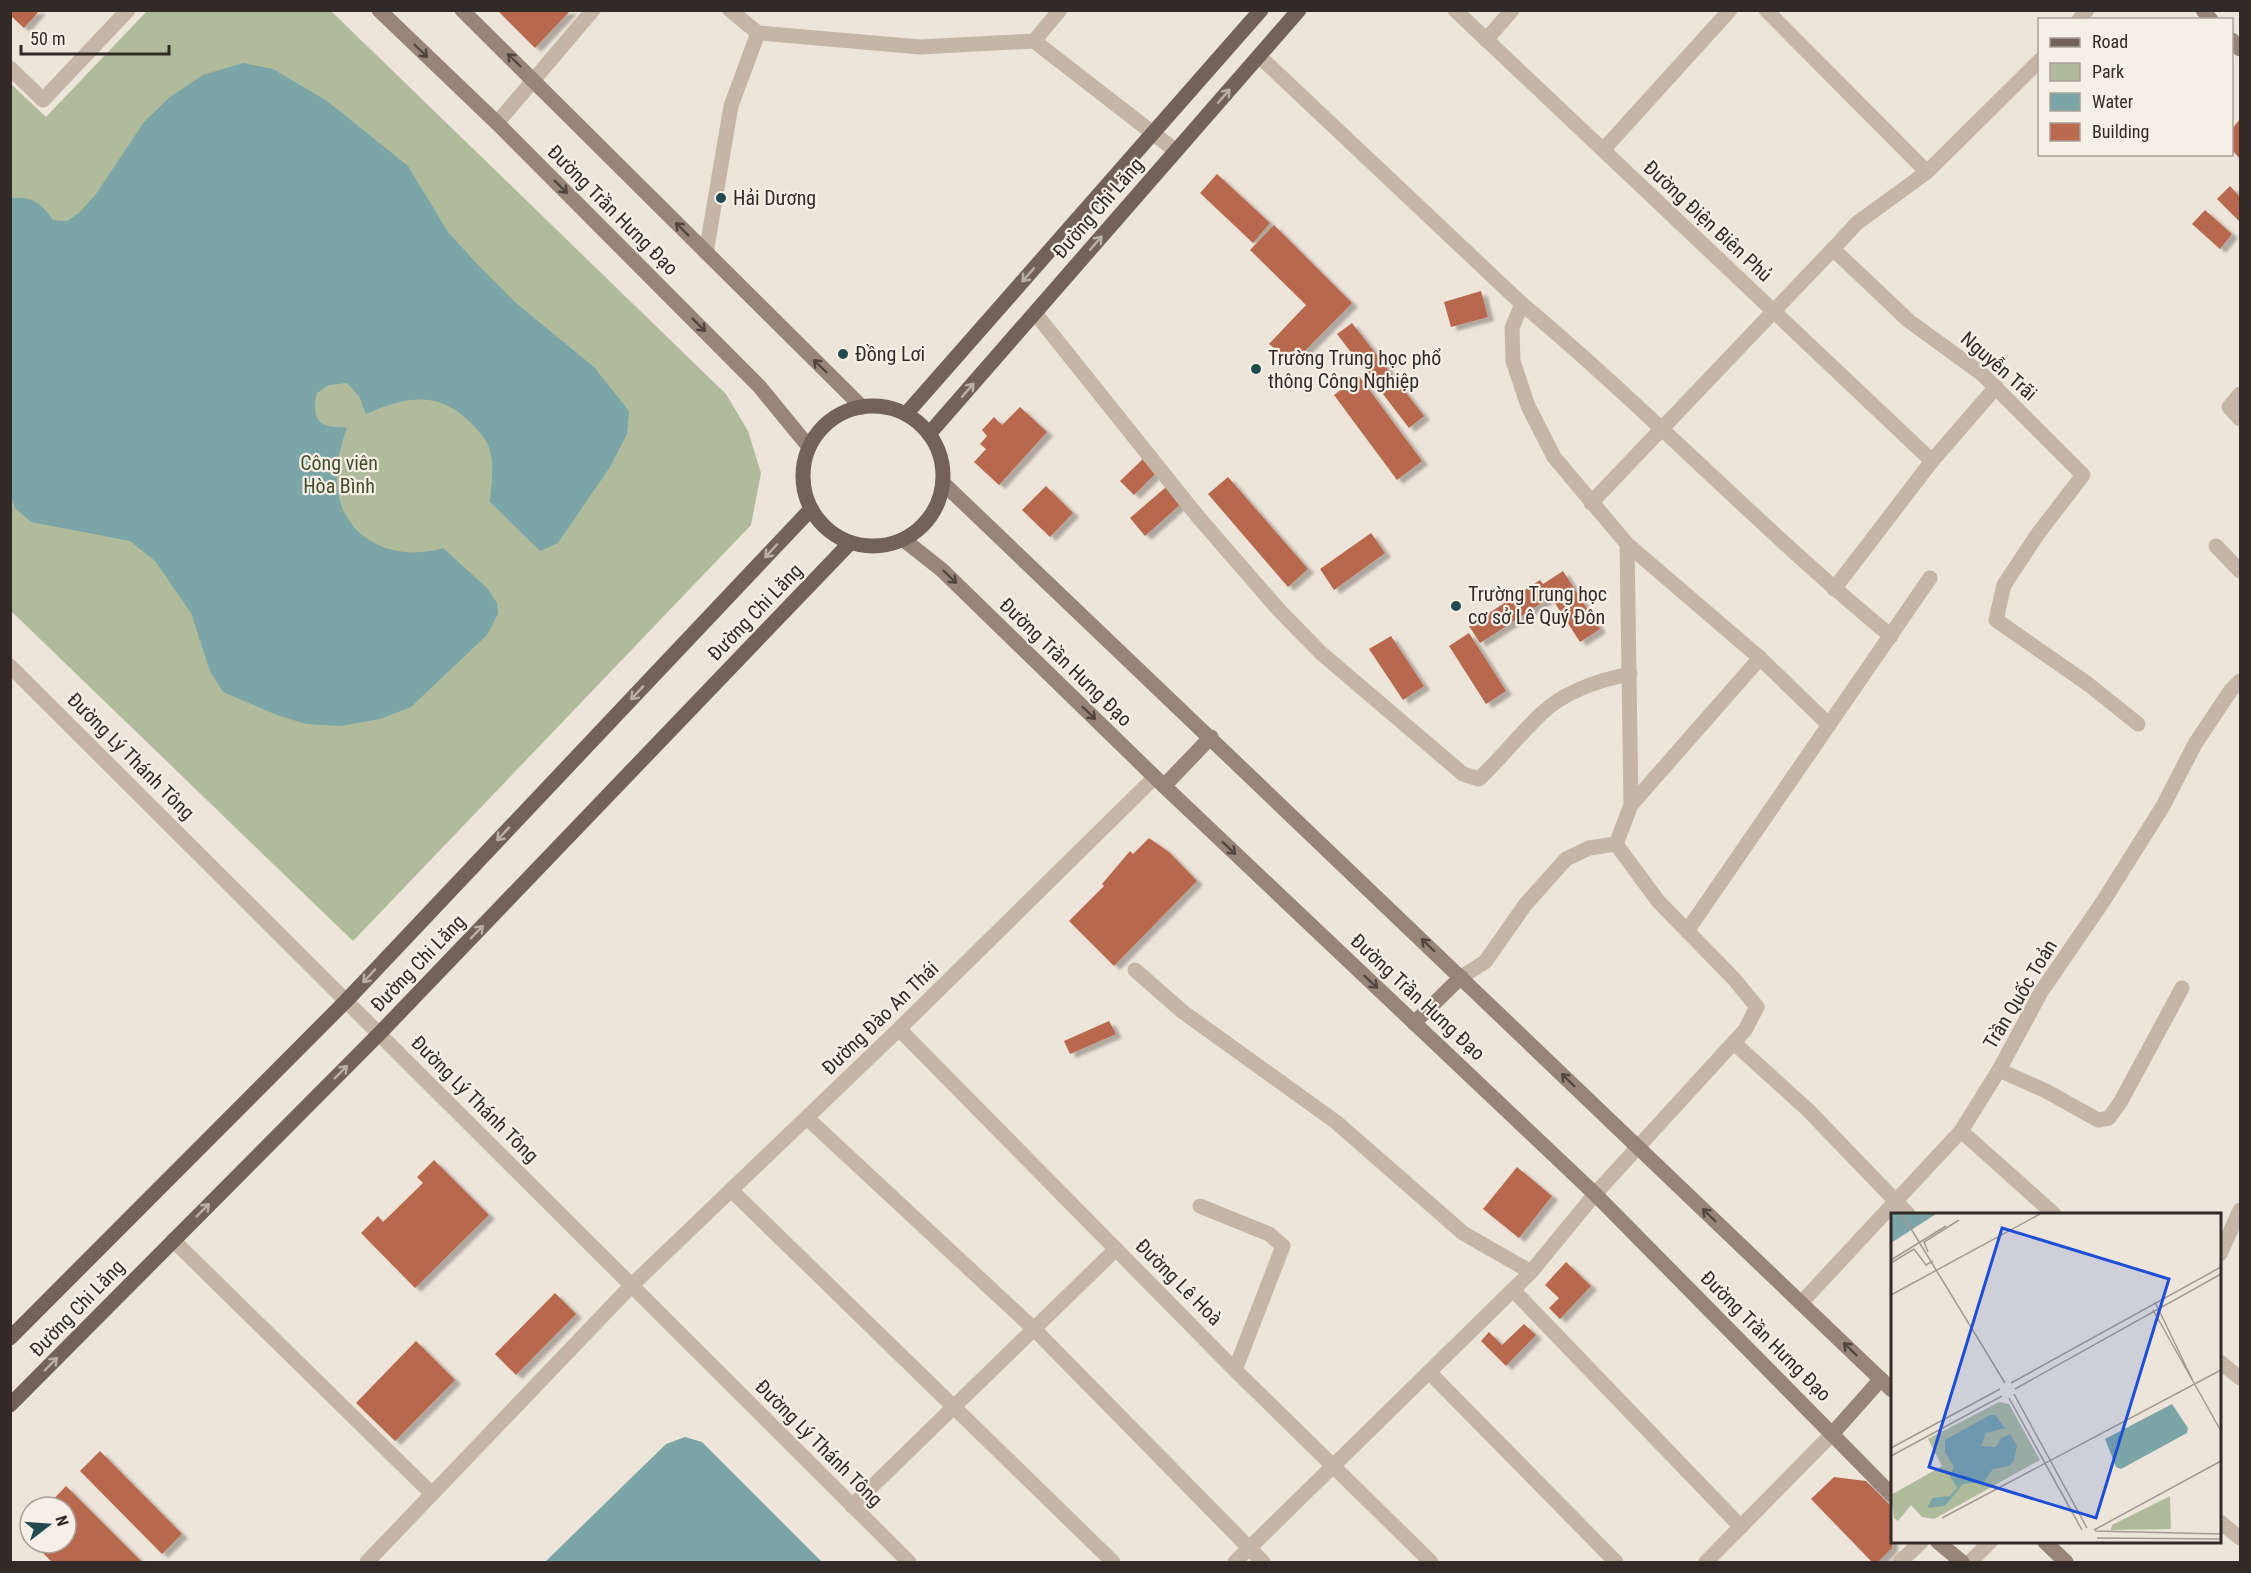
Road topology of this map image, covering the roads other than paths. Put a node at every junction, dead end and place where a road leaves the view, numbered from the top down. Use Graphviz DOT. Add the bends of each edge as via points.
graph roads {
  1 [pos="128,10"];
  2 [pos="379,10"];
  3 [pos="462,10"];
  4 [pos="593,10"];
  5 [pos="730,10"];
  6 [pos="1060,10"];
  7 [pos="1261,10"];
  8 [pos="1299,10"];
  9 [pos="1455,10"];
  10 [pos="1512,10"];
  11 [pos="1730,10"];
  12 [pos="1766,10"];
  13 [pos="758,33"];
  14 [pos="1486,39"];
  15 [pos="1034,41"];
  16 [pos="1259,56"];
  17 [pos="2038,62"];
  18 [pos="10,68"];
  19 [pos="534,79"];
  20 [pos="497,123"];
  21 [pos="1153,133"];
  22 [pos="1603,150"];
  23 [pos="1176,151"];
  24 [pos="1927,172"];
  25 [pos="1833,249"];
  26 [pos="706,253"];
  27 [pos="1522,304"];
  28 [pos="1774,312"];
  29 [pos="1035,313"];
  30 [pos="1996,387"];
  31 [pos="2241,394"];
  32 [pos="862,407"];
  33 [pos="906,414"];
  34 [pos="2241,419"];
  35 [pos="1662,428"];
  36 [pos="929,434"];
  37 [pos="809,447"];
  38 [pos="1932,461"];
  39 [pos="943,483"];
  40 [pos="1591,503"];
  41 [pos="811,508"];
  42 [pos="904,540"];
  43 [pos="850,543"];
  44 [pos="1627,544"];
  45 [pos="2216,546"];
  46 [pos="2241,571"];
  47 [pos="1930,578"];
  48 [pos="1834,589"];
  49 [pos="1891,636"];
  50 [pos="1760,657"];
  51 [pos="10,666"];
  52 [pos="1630,674"];
  53 [pos="2241,681"];
  54 [pos="2138,724"];
  55 [pos="1829,725"];
  56 [pos="1210,737"];
  57 [pos="1159,782"];
  58 [pos="1631,804"];
  59 [pos="1616,844"];
  60 [pos="1687,931"];
  61 [pos="1135,970"];
  62 [pos="1461,977"];
  63 [pos="2182,988"];
  64 [pos="346,1001"];
  65 [pos="1414,1023"];
  66 [pos="899,1029"];
  67 [pos="379,1034"];
  68 [pos="1734,1042"];
  69 [pos="1999,1070"];
  70 [pos="807,1118"];
  71 [pos="1961,1131"];
  72 [pos="1638,1147"];
  73 [pos="731,1190"];
  74 [pos="1595,1194"];
  75 [pos="1895,1202"];
  76 [pos="1200,1206"];
  77 [pos="2241,1210"];
  78 [pos="1906,1213"];
  79 [pos="2052,1213"];
  80 [pos="173,1240"];
  81 [pos="1116,1249"];
  82 [pos="2221,1252"];
  83 [pos="1531,1272"];
  84 [pos="632,1285"];
  85 [pos="1513,1290"];
  86 [pos="1801,1303"];
  87 [pos="1034,1329"];
  88 [pos="10,1338"];
  89 [pos="2221,1363"];
  90 [pos="1235,1370"];
  91 [pos="1429,1372"];
  92 [pos="2241,1378"];
  93 [pos="1887,1384"];
  94 [pos="10,1406"];
  95 [pos="955,1406"];
  96 [pos="1833,1433"];
  97 [pos="1333,1466"];
  98 [pos="1891,1493"];
  99 [pos="432,1494"];
  100 [pos="852,1506"];
  101 [pos="2221,1523"];
  102 [pos="1741,1527"];
  103 [pos="2241,1538"];
  104 [pos="1920,1543"];
  105 [pos="1939,1543"];
  106 [pos="1989,1543"];
  107 [pos="2046,1543"];
  108 [pos="1249,1548"];
  109 [pos="367,1563"];
  110 [pos="909,1563"];
  111 [pos="1113,1563"];
  112 [pos="1235,1563"];
  113 [pos="1263,1563"];
  114 [pos="1431,1563"];
  115 [pos="1616,1563"];
  116 [pos="1706,1563"];
  117 [pos="1900,1563"];
  118 [pos="1962,1563"];
  119 [pos="1970,1563"];
  120 [pos="2066,1563"];
  1 -- 18 [label="street" via="43,100"];
  2 -- 20 [label="main road, Đường Trần Hưng Đạo, one-way"];
  19 -- 3 [label="main road, Đường Trần Hưng Đạo, one-way"];
  4 -- 19 [label="street"];
  5 -- 13 [label="street"];
  6 -- 15 [label="street"];
  7 -- 21 [label="main road, Đường Chi Lăng"];
  8 -- 16 [label="main road, Đường Chi Lăng"];
  9 -- 14 [label="street, Đường Điện Biên Phủ"];
  10 -- 14 [label="street"];
  11 -- 22 [label="street"];
  12 -- 24 [label="street"];
  13 -- 15 [label="street" via="920,47"];
  13 -- 26 [label="street" via="731,106"];
  14 -- 22 [label="street, Đường Điện Biên Phủ"];
  15 -- 21 [label="street"];
  23 -- 16 [label="main road, Đường Chi Lăng, one-way"];
  16 -- 27 [label="street"];
  17 -- 24 [label="street"];
  19 -- 20 [label="street"];
  26 -- 19 [label="main road, Đường Trần Hưng Đạo, one-way"];
  20 -- 37 [label="main road, Đường Trần Hưng Đạo, one-way" via="759,386"];
  21 -- 23 [label="street"];
  21 -- 33 [label="main road, Đường Chi Lăng, one-way"];
  22 -- 28 [label="street, Đường Điện Biên Phủ"];
  29 -- 23 [label="main road, Đường Chi Lăng, one-way"];
  24 -- 25 [label="street" via="1857,223"];
  25 -- 28 [label="street"];
  25 -- 30 [label="street, Nguyễn Trãi" via="1909,321"];
  32 -- 26 [label="main road, Đường Trần Hưng Đạo, one-way"];
  27 -- 35 [label="street"];
  27 -- 40 [label="street" via="1512,328 1513,361 1528,406 1554,457"];
  28 -- 35 [label="street"];
  28 -- 38 [label="street, Đường Điện Biên Phủ"];
  36 -- 29 [label="main road, Đường Chi Lăng, one-way"];
  29 -- 52 [label="street" via="1212,534 1279,610 1321,653 1464,774 1479,779 1542,713 1584,687"];
  30 -- 38 [label="street"];
  30 -- 54 [label="street, Nguyễn Trãi" via="2083,475 2004,585 1996,620"];
  31 -- 34 [label="street" via="2229,407"];
  32 -- 33 [label="main road" via="885,406"];
  32 -- 37 [label="main road" via="831,420"];
  33 -- 36 [label="main road"];
  35 -- 40 [label="street"];
  35 -- 48 [label="street"];
  36 -- 39 [label="main road" via="941,457"];
  37 -- 41 [label="main road" via="803,478"];
  38 -- 48 [label="street"];
  39 -- 42 [label="main road" via="931,516"];
  39 -- 56 [label="main road"];
  40 -- 44 [label="street"];
  41 -- 43 [label="main road" via="827,529"];
  41 -- 64 [label="main road, Đường Chi Lăng, one-way"];
  42 -- 43 [label="main road" via="877,547"];
  42 -- 57 [label="main road, Đường Trần Hưng Đạo, one-way" via="942,570"];
  67 -- 43 [label="main road, Đường Chi Lăng, one-way"];
  44 -- 50 [label="street"];
  44 -- 52 [label="street"];
  45 -- 46 [label="street"];
  47 -- 49 [label="street"];
  48 -- 49 [label="street"];
  49 -- 55 [label="street"];
  50 -- 55 [label="street"];
  50 -- 58 [label="street"];
  51 -- 64 [label="street, Đường Lý Thánh Tông"];
  52 -- 58 [label="street"];
  53 -- 69 [label="street, Trần Quốc Toản" via="2195,744 2163,806 2041,993"];
  55 -- 60 [label="street"];
  56 -- 57 [label="main road"];
  62 -- 56 [label="main road, one-way"];
  57 -- 65 [label="main road, Đường Trần Hưng Đạo, one-way"];
  57 -- 66 [label="street, Đường Đào An Thái"];
  58 -- 59 [label="street"];
  59 -- 60 [label="street" via="1658,901"];
  59 -- 62 [label="street" via="1589,848 1566,859 1525,905 1485,962"];
  60 -- 68 [label="street" via="1757,1007"];
  61 -- 83 [label="street" via="1184,1012 1336,1122 1463,1233"];
  62 -- 65 [label="main road"];
  72 -- 62 [label="main road, one-way"];
  63 -- 69 [label="street" via="2109,1118 2098,1120"];
  64 -- 67 [label="street, Đường Lý Thánh Tông"];
  64 -- 88 [label="main road, Đường Chi Lăng"];
  65 -- 74 [label="main road, Đường Trần Hưng Đạo"];
  66 -- 70 [label="street, Đường Đào An Thái"];
  66 -- 81 [label="street, Đường Lê Hoà"];
  80 -- 67 [label="main road, Đường Chi Lăng, one-way"];
  67 -- 84 [label="street, Đường Lý Thánh Tông"];
  68 -- 72 [label="street"];
  68 -- 75 [label="street" via="1808,1110"];
  69 -- 71 [label="street, Trần Quốc Toản"];
  70 -- 73 [label="street, Đường Đào An Thái"];
  70 -- 87 [label="street"];
  71 -- 75 [label="street, Trần Quốc Toản"];
  71 -- 79 [label="street"];
  72 -- 74 [label="street"];
  86 -- 72 [label="main road, one-way"];
  73 -- 84 [label="street, Đường Đào An Thái"];
  73 -- 95 [label="street"];
  74 -- 83 [label="street"];
  74 -- 96 [label="main road, Đường Trần Hưng Đạo"];
  75 -- 78 [label="street"];
  75 -- 86 [label="street, Trần Quốc Toản"];
  76 -- 90 [label="street" via="1269,1234 1283,1246"];
  77 -- 82 [label="street"];
  94 -- 80 [label="main road, Đường Chi Lăng, one-way"];
  80 -- 99 [label="street"];
  81 -- 87 [label="street"];
  81 -- 90 [label="street, Đường Lê Hoà"];
  83 -- 85 [label="street"];
  84 -- 99 [label="street, Đường Đào An Thái"];
  84 -- 100 [label="street, Đường Lý Thánh Tông"];
  85 -- 91 [label="street"];
  85 -- 102 [label="street"];
  93 -- 86 [label="main road, one-way"];
  87 -- 95 [label="street"];
  87 -- 108 [label="street"];
  89 -- 92 [label="street"];
  90 -- 97 [label="street, Đường Lê Hoà"];
  91 -- 97 [label="street"];
  91 -- 115 [label="street"];
  93 -- 96 [label="main road"];
  95 -- 100 [label="street"];
  95 -- 111 [label="street"];
  96 -- 98 [label="main road, Đường Trần Hưng Đạo"];
  96 -- 102 [label="street"];
  97 -- 108 [label="street"];
  97 -- 114 [label="street, Đường Lê Hoà"];
  99 -- 109 [label="street, Đường Đào An Thái"];
  100 -- 110 [label="street, Đường Lý Thánh Tông"];
  101 -- 103 [label="street"];
  102 -- 116 [label="street"];
  104 -- 117 [label="street"];
  105 -- 118 [label="main road"];
  106 -- 119 [label="street"];
  107 -- 120 [label="main road"];
  108 -- 112 [label="street"];
  108 -- 113 [label="street"];
}
